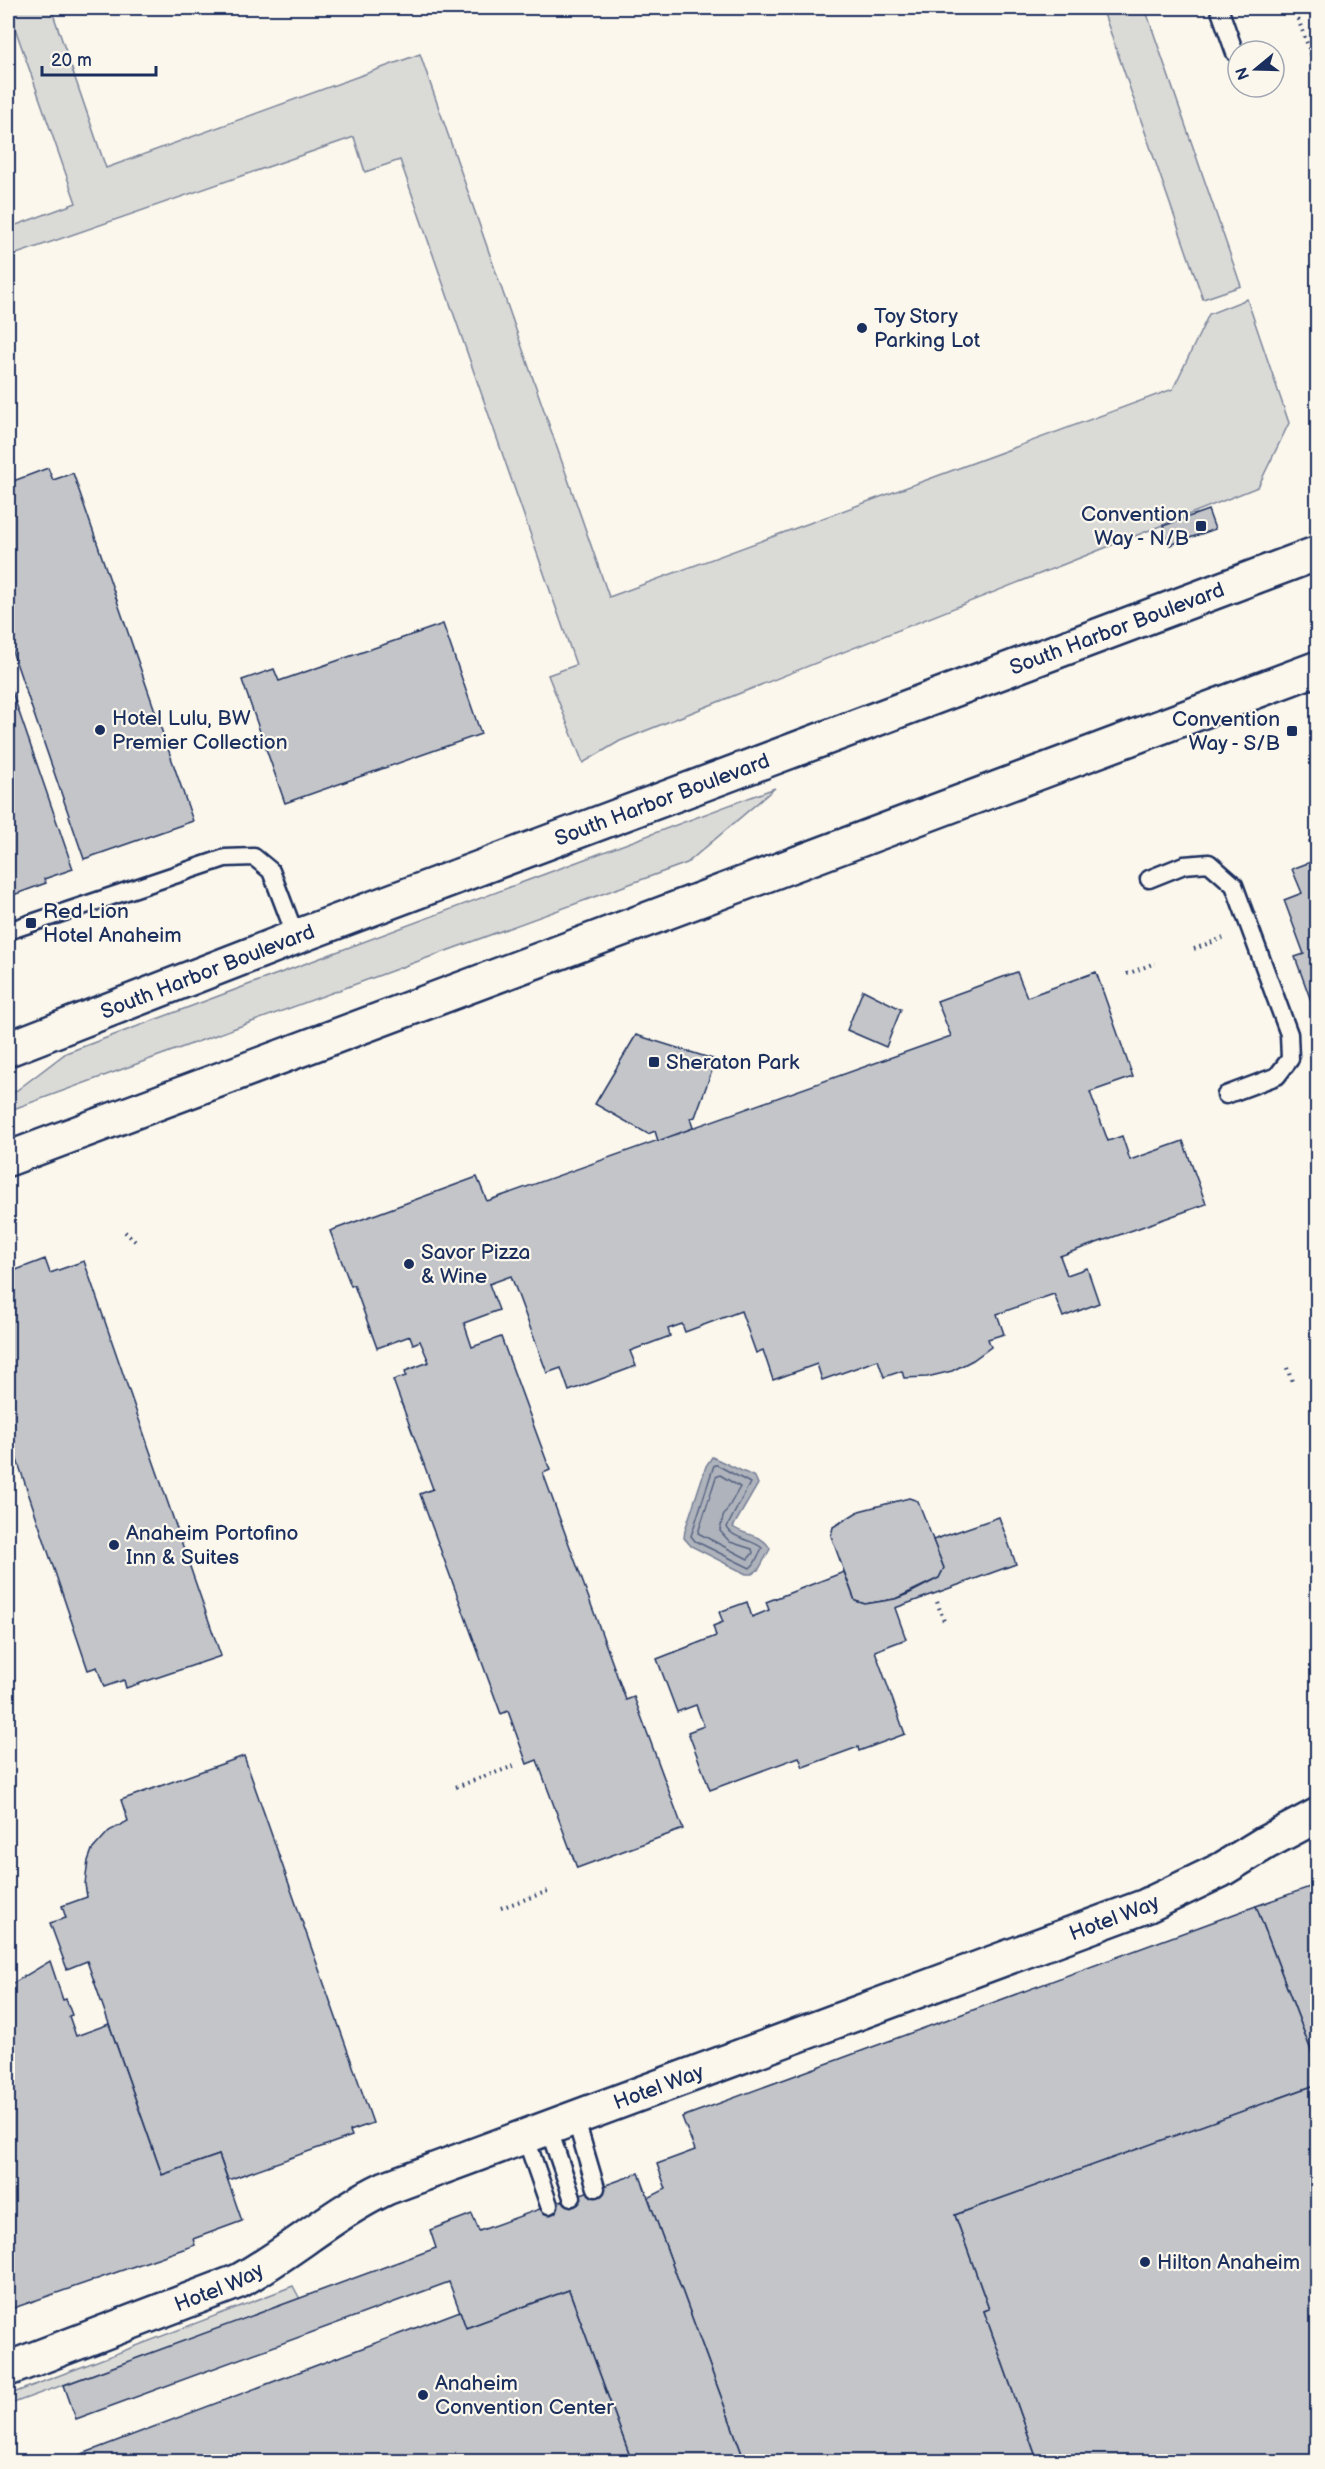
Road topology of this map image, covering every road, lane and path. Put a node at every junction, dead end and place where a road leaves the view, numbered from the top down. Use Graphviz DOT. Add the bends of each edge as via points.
graph roads {
  1 [pos="1219,8"];
  2 [pos="1294,8"];
  3 [pos="1230,39"];
  4 [pos="1317,73"];
  5 [pos="1317,553"];
  6 [pos="1317,668"];
  7 [pos="1149,879"];
  8 [pos="8,931"];
  9 [pos="296,937"];
  10 [pos="1225,937"];
  11 [pos="1194,949"];
  12 [pos="1155,963"];
  13 [pos="1127,974"];
  14 [pos="8,1049"];
  15 [pos="1226,1095"];
  16 [pos="8,1159"];
  17 [pos="125,1232"];
  18 [pos="137,1243"];
  19 [pos="1287,1368"];
  20 [pos="1293,1384"];
  21 [pos="937,1602"];
  22 [pos="945,1624"];
  23 [pos="514,1766"];
  24 [pos="456,1787"];
  25 [pos="1317,1815"];
  26 [pos="551,1890"];
  27 [pos="501,1908"];
  28 [pos="549,2127"];
  29 [pos="596,2188"];
  30 [pos="572,2197"];
  31 [pos="549,2205"];
  32 [pos="8,2369"];
  1 -- 3 [label="lane"];
  2 -- 4 [label="path"];
  5 -- 9 [label="main road, South Harbor Boulevard"];
  6 -- 16 [label="main road"];
  7 -- 15 [label="lane" via="1184,866 1209,863 1234,885 1289,1034 1290,1059 1277,1076"];
  8 -- 9 [label="lane" via="225,858 254,857 271,870"];
  9 -- 14 [label="main road, South Harbor Boulevard"];
  10 -- 11 [label="path"];
  12 -- 13 [label="path"];
  17 -- 18 [label="path"];
  19 -- 20 [label="path"];
  21 -- 22 [label="path"];
  23 -- 24 [label="path"];
  25 -- 28 [label="main road, Hotel Way" via="1221,1870 1146,1905"];
  26 -- 27 [label="path"];
  28 -- 29 [label="lane"];
  28 -- 30 [label="lane"];
  28 -- 31 [label="lane"];
  28 -- 32 [label="main road, Hotel Way" via="367,2197 271,2264 239,2281"];
}
